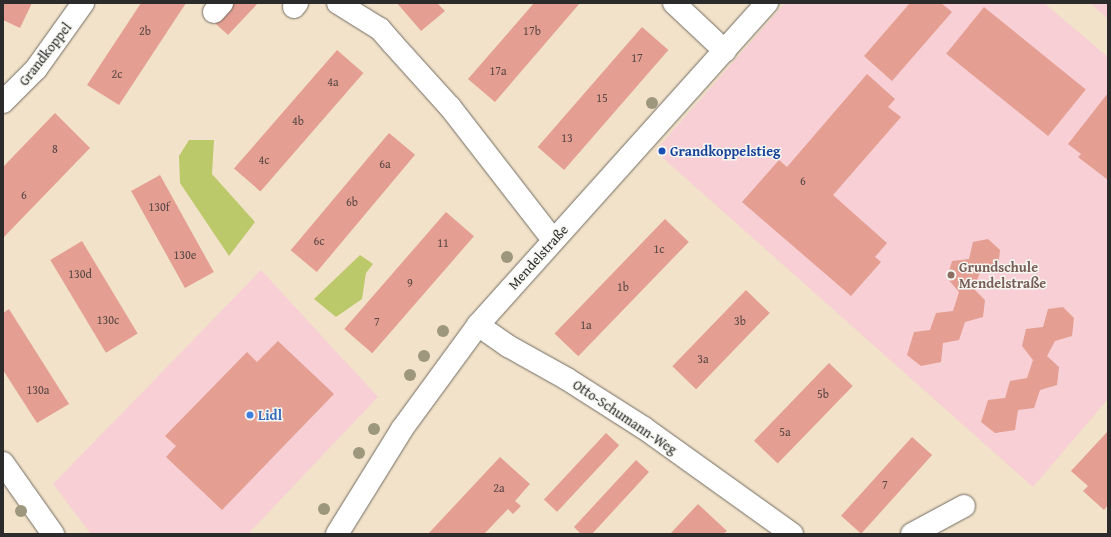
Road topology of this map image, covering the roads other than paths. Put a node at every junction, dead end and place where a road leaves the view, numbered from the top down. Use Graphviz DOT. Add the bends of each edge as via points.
graph roads {
  1 [pos="83,3"];
  2 [pos="338,3"];
  3 [pos="674,3"];
  4 [pos="767,3"];
  5 [pos="725,51"];
  6 [pos="3,102"];
  7 [pos="553,240"];
  8 [pos="478,325"];
  9 [pos="3,463"];
  10 [pos="964,506"];
  11 [pos="768,525"];
  12 [pos="52,534"];
  13 [pos="337,534"];
  14 [pos="792,534"];
  15 [pos="912,534"];
  1 -- 6 [label="street, Grandkoppel" via="36,69"];
  2 -- 7 [label="street" via="380,30 404,56 450,108"];
  3 -- 5 [label="street"];
  4 -- 5 [label="street, Mendelstraße"];
  5 -- 7 [label="street, Mendelstraße"];
  7 -- 8 [label="street, Mendelstraße"];
  8 -- 11 [label="street, Otto-Schumann-Weg" via="508,346 617,410 705,471"];
  8 -- 13 [label="street, Mendelstraße" via="402,429"];
  9 -- 12 [label="street"];
  10 -- 15 [label="street"];
  11 -- 14 [label="street, Otto-Schumann-Weg"];
}
